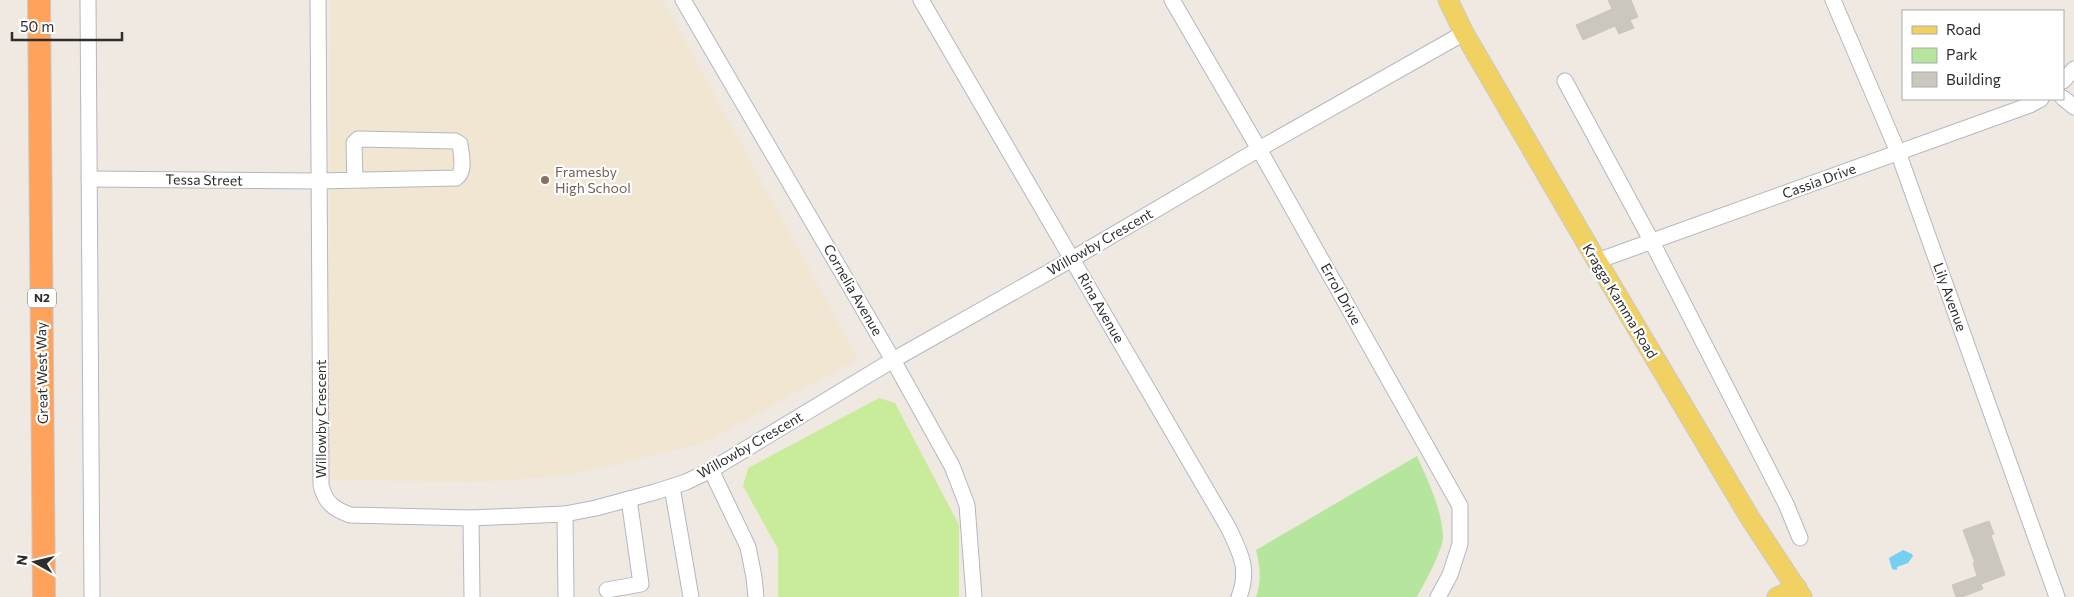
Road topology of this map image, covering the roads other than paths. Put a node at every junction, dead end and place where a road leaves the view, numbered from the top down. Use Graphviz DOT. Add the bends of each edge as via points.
graph roads {
  1 [pos="39,0"];
  2 [pos="88,0"];
  3 [pos="318,0"];
  4 [pos="684,0"];
  5 [pos="921,0"];
  6 [pos="1172,0"];
  7 [pos="1448,0"];
  8 [pos="1833,0"];
  9 [pos="1464,33"];
  10 [pos="2074,69"];
  11 [pos="2064,80"];
  12 [pos="1565,81"];
  13 [pos="2064,99"];
  14 [pos="2039,100"];
  15 [pos="2074,107"];
  16 [pos="1259,149"];
  17 [pos="1898,152"];
  18 [pos="89,179"];
  19 [pos="354,180"];
  20 [pos="319,181"];
  21 [pos="1652,242"];
  22 [pos="1072,259"];
  23 [pos="1596,261"];
  24 [pos="894,360"];
  25 [pos="711,470"];
  26 [pos="672,486"];
  27 [pos="629,499"];
  28 [pos="565,514"];
  29 [pos="471,518"];
  30 [pos="1800,538"];
  31 [pos="607,590"];
  32 [pos="1799,593"];
  33 [pos="44,597"];
  34 [pos="92,597"];
  35 [pos="472,597"];
  36 [pos="566,597"];
  37 [pos="691,597"];
  38 [pos="756,597"];
  39 [pos="974,597"];
  40 [pos="1239,597"];
  41 [pos="1438,597"];
  42 [pos="1777,597"];
  43 [pos="2057,597"];
  1 -- 33 [label="highway, Great West Way / N2"];
  2 -- 18 [label="street"];
  3 -- 20 [label="street, Willowby Crescent"];
  4 -- 24 [label="street, Cornelia Avenue"];
  5 -- 22 [label="street, Rina Avenue"];
  6 -- 16 [label="street, Errol Drive"];
  7 -- 9 [label="main road, Kragga Kamma Road"];
  8 -- 17 [label="street, Lily Avenue"];
  9 -- 16 [label="street, Willowby Crescent"];
  9 -- 23 [label="main road, Kragga Kamma Road"];
  10 -- 11 [label="street"];
  12 -- 21 [label="street"];
  13 -- 15 [label="street"];
  14 -- 17 [label="street, Cassia Drive"];
  16 -- 22 [label="street, Willowby Crescent"];
  16 -- 41 [label="street, Errol Drive" via="1460,506 1460,544 1450,575"];
  17 -- 21 [label="street, Cassia Drive"];
  17 -- 43 [label="street, Lily Avenue"];
  18 -- 20 [label="street, Tessa Street"];
  18 -- 34 [label="street"];
  19 -- 19 [label="street, Tessa Street" via="354,143 358,139 455,141 460,144 462,171 456,178"];
  19 -- 20 [label="street, Tessa Street"];
  20 -- 29 [label="street, Willowby Crescent" via="323,495 337,510 350,515"];
  21 -- 23 [label="street, Cassia Drive"];
  21 -- 30 [label="street" via="1786,504"];
  22 -- 24 [label="street, Willowby Crescent"];
  22 -- 40 [label="street, Rina Avenue" via="1238,547 1244,566 1244,583"];
  23 -- 32 [label="main road, Kragga Kamma Road" via="1750,518"];
  24 -- 25 [label="street, Willowby Crescent"];
  24 -- 39 [label="street, Cornelia Avenue" via="952,466 967,505"];
  25 -- 26 [label="street, Willowby Crescent"];
  25 -- 38 [label="street" via="748,547"];
  26 -- 27 [label="street, Willowby Crescent"];
  26 -- 37 [label="street"];
  27 -- 28 [label="street, Willowby Crescent"];
  27 -- 31 [label="street" via="641,584"];
  28 -- 29 [label="street, Willowby Crescent"];
  28 -- 36 [label="street"];
  29 -- 35 [label="street"];
  32 -- 42 [label="main road"];
}
